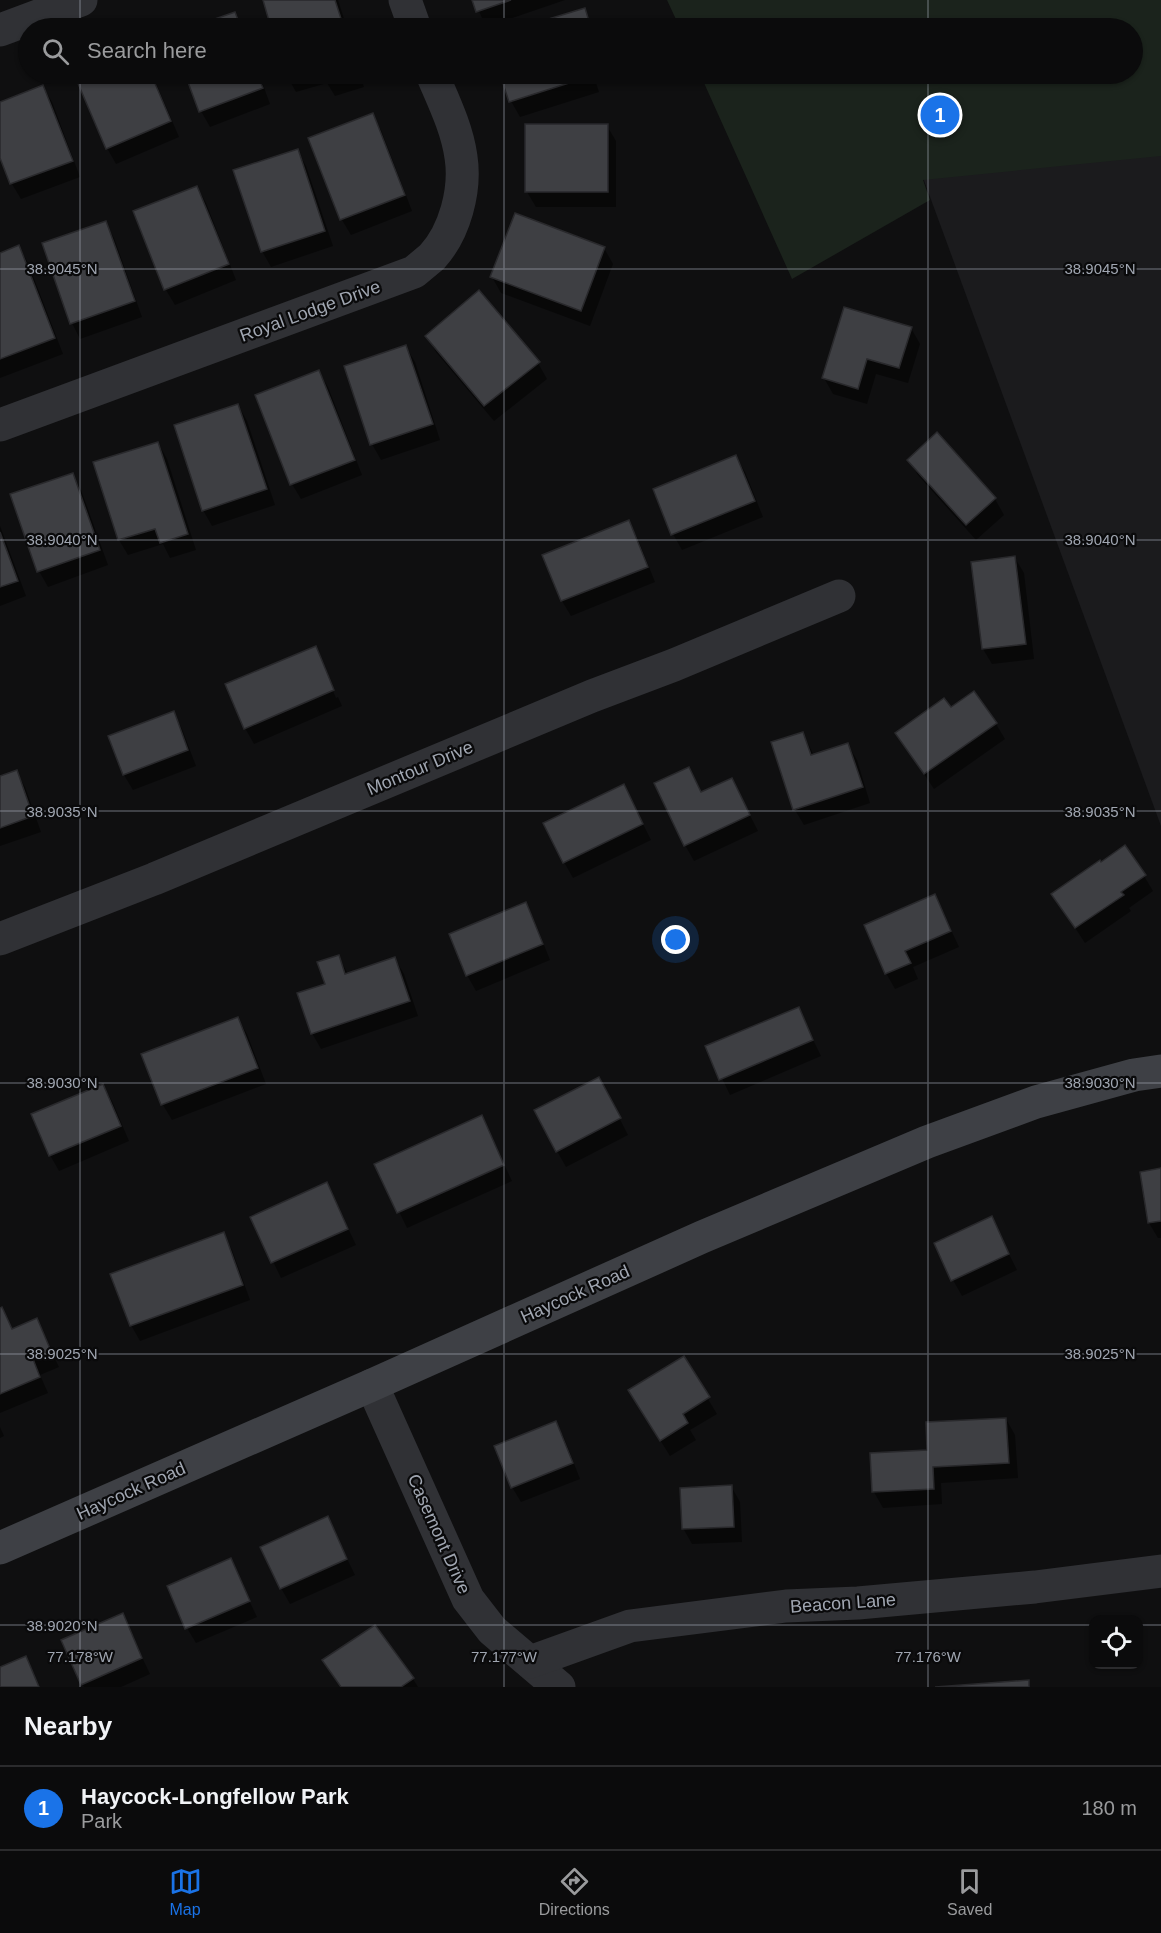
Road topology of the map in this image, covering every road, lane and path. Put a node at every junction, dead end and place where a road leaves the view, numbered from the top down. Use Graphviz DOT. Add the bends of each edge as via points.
graph roads {
  1 [pos="81,0"];
  2 [pos="405,0"];
  3 [pos="32,18"];
  4 [pos="411,18"];
  5 [pos="18,23"];
  6 [pos="0,30"];
  7 [pos="436,84"];
  8 [pos="0,425"];
  9 [pos="839,596"];
  10 [pos="0,939"];
  11 [pos="1161,1071"];
  12 [pos="372,1386"];
  13 [pos="0,1548"];
  14 [pos="1161,1571"];
  15 [pos="530,1662"];
  16 [pos="559,1687"];
  1 -- 3 [label="street"];
  2 -- 4 [label="street"];
  5 -- 6 [label="street"];
  7 -- 8 [label="street, Royal Lodge Drive" via="456,137 463,180 453,221 433,256 414,272"];
  9 -- 10 [label="street, Montour Drive"];
  11 -- 12 [label="main road, Haycock Road" via="1036,1102 927,1142 702,1237"];
  12 -- 13 [label="main road, Haycock Road"];
  12 -- 15 [label="street, Casemont Drive" via="468,1599 492,1630"];
  14 -- 15 [label="street, Beacon Lane" via="1035,1587 786,1606 630,1626"];
  15 -- 16 [label="street, Casemont Drive"];
}
